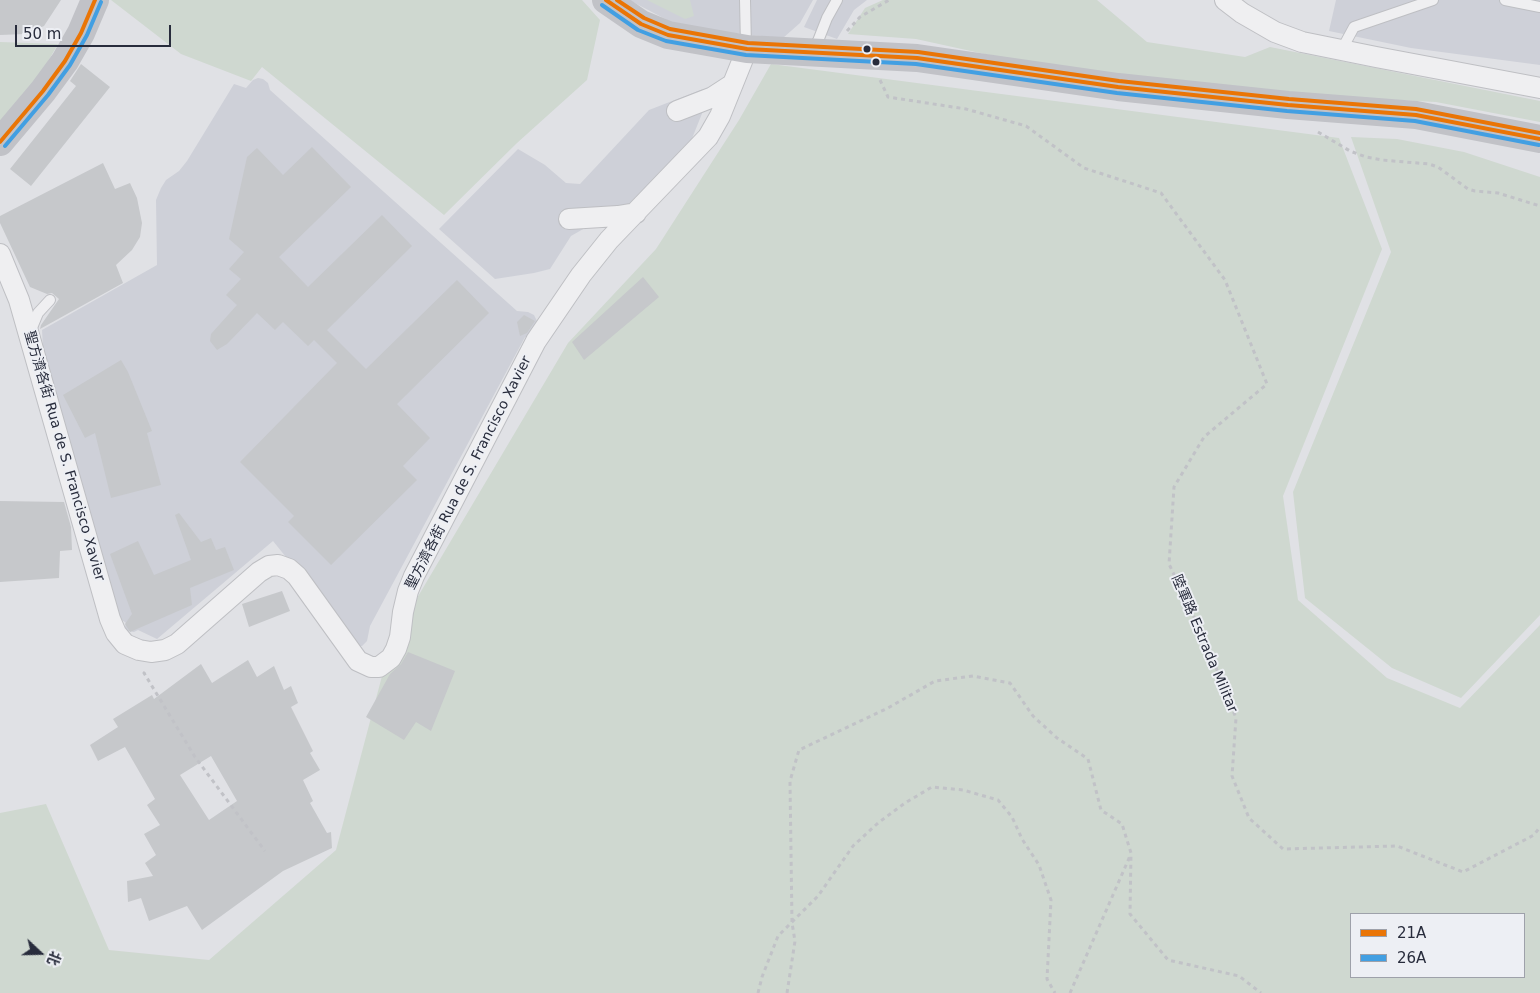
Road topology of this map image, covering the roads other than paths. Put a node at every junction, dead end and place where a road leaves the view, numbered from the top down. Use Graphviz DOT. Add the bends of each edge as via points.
graph roads {
  1 [pos="95,0"];
  2 [pos="606,0"];
  3 [pos="745,0"];
  4 [pos="837,0"];
  5 [pos="1225,0"];
  6 [pos="1433,0"];
  7 [pos="1505,0"];
  8 [pos="1540,6"];
  9 [pos="747,49"];
  10 [pos="1341,51"];
  11 [pos="815,52"];
  12 [pos="733,84"];
  13 [pos="1540,88"];
  14 [pos="677,111"];
  15 [pos="1482,127"];
  16 [pos="1540,139"];
  17 [pos="0,142"];
  18 [pos="1540,149"];
  19 [pos="636,213"];
  20 [pos="569,219"];
  21 [pos="0,254"];
  22 [pos="17,295"];
  23 [pos="30,338"];
  1 -- 17 [label="main road" via="65,61"];
  2 -- 9 [label="main road" via="641,24 668,35"];
  3 -- 9 [label="lane"];
  4 -- 11 [label="lane"];
  5 -- 10 [label="street" via="1275,32"];
  6 -- 10 [label="lane" via="1354,26"];
  7 -- 8 [label="lane"];
  9 -- 11 [label="main road"];
  9 -- 12 [label="street, 聖方濟各街 Rua de S. Francisco Xavier"];
  10 -- 13 [label="street"];
  11 -- 15 [label="main road" via="917,58 1118,87 1416,115"];
  12 -- 14 [label="street"];
  12 -- 19 [label="street, 聖方濟各街 Rua de S. Francisco Xavier" via="708,137"];
  15 -- 16 [label="main road"];
  15 -- 18 [label="main road"];
  19 -- 20 [label="street"];
  19 -- 23 [label="street, 聖方濟各街 Rua de S. Francisco Xavier" via="581,275 525,361 414,576 406,598 396,649 391,658 379,667 358,661 297,576 278,566 269,566 259,572 177,644 151,652 125,644 110,619"];
  21 -- 22 [label="street, 聖方濟各街 Rua de S. Francisco Xavier"];
  22 -- 23 [label="street, 聖方濟各街 Rua de S. Francisco Xavier"];
  22 -- 23 [label="lane" via="36,304 50,300 38,313"];
}
